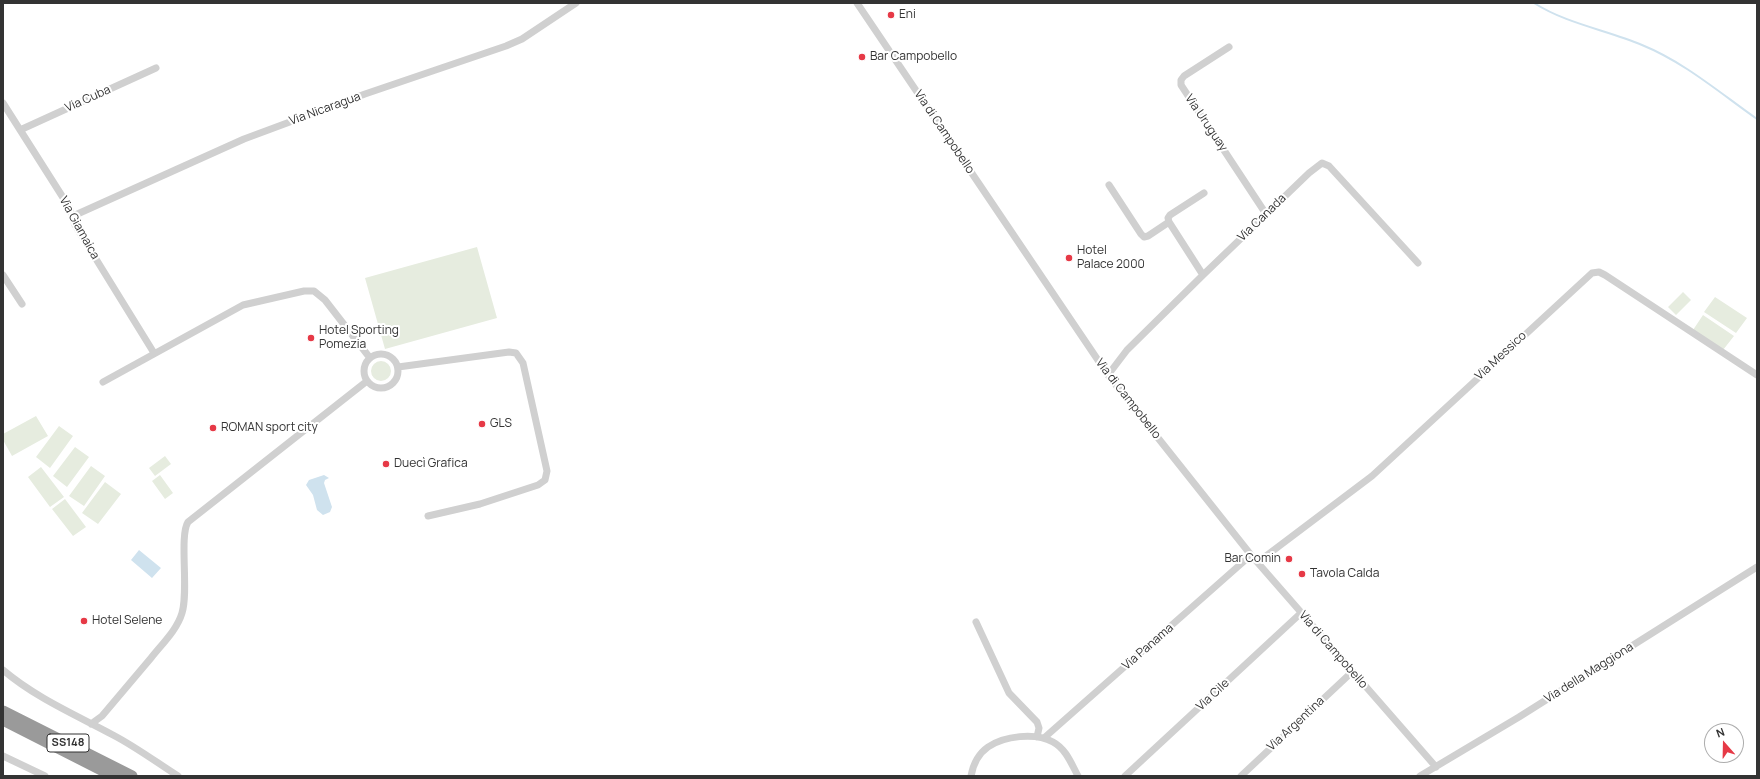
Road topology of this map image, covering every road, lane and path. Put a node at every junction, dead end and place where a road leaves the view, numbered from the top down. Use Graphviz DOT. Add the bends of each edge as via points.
graph roads {
  1 [pos="576,3"];
  2 [pos="857,3"];
  3 [pos="1229,47"];
  4 [pos="156,68"];
  5 [pos="3,103"];
  6 [pos="20,130"];
  7 [pos="1109,185"];
  8 [pos="1204,193"];
  9 [pos="1266,214"];
  10 [pos="73,216"];
  11 [pos="1169,222"];
  12 [pos="1418,262"];
  13 [pos="1203,274"];
  14 [pos="3,275"];
  15 [pos="22,304"];
  16 [pos="154,353"];
  17 [pos="370,358"];
  18 [pos="398,367"];
  19 [pos="1108,375"];
  20 [pos="1757,375"];
  21 [pos="368,381"];
  22 [pos="103,382"];
  23 [pos="428,516"];
  24 [pos="1251,555"];
  25 [pos="1258,562"];
  26 [pos="1757,567"];
  27 [pos="1301,613"];
  28 [pos="976,622"];
  29 [pos="3,671"];
  30 [pos="1352,672"];
  31 [pos="3,711"];
  32 [pos="3,720"];
  33 [pos="91,724"];
  34 [pos="112,734"];
  35 [pos="1041,737"];
  36 [pos="3,756"];
  37 [pos="1436,767"];
  38 [pos="45,776"];
  39 [pos="113,776"];
  40 [pos="132,776"];
  41 [pos="178,776"];
  42 [pos="971,776"];
  43 [pos="1078,776"];
  44 [pos="1125,776"];
  45 [pos="1241,776"];
  46 [pos="1420,776"];
  1 -- 10 [label="street, Via Nicaragua" via="522,39 506,46 244,139"];
  2 -- 19 [label="street, Via di Campobello"];
  3 -- 9 [label="street, Via Uruguay" via="1184,76 1181,85"];
  4 -- 6 [label="street, Via Cuba"];
  5 -- 6 [label="street, Via Giamaica"];
  6 -- 10 [label="street, Via Giamaica"];
  7 -- 11 [label="street" via="1143,237"];
  8 -- 11 [label="street" via="1170,215"];
  9 -- 12 [label="street, Via Canada" via="1309,173 1320,164 1325,164"];
  9 -- 13 [label="street, Via Canada"];
  10 -- 16 [label="street, Via Giamaica"];
  11 -- 13 [label="street"];
  13 -- 19 [label="street, Via Canada" via="1127,350"];
  14 -- 15 [label="street"];
  16 -- 17 [label="street" via="243,305 310,291 325,300"];
  16 -- 22 [label="street"];
  17 -- 18 [label="street" via="375,355 386,355 392,357"];
  17 -- 21 [label="street" via="364,369"];
  18 -- 21 [label="street" via="396,378 388,386 377,387"];
  18 -- 23 [label="street" via="516,353 523,363 547,471 545,480 531,487 480,504"];
  19 -- 24 [label="street, Via di Campobello"];
  20 -- 25 [label="street, Via Messico" via="1605,275 1592,273 1372,476"];
  21 -- 33 [label="street" via="188,522 184,532 184,604 180,619 170,636 102,716"];
  24 -- 25 [label="street, Via di Campobello"];
  24 -- 35 [label="street, Via Panama"];
  25 -- 27 [label="street, Via di Campobello"];
  26 -- 37 [label="street, Via della Maggiona"];
  27 -- 30 [label="street, Via di Campobello"];
  27 -- 44 [label="street, Via Cile"];
  28 -- 35 [label="street" via="1008,693 1037,722"];
  29 -- 33 [label="street" via="20,684"];
  29 -- 34 [label="street" via="18,685 82,722 106,735"];
  30 -- 37 [label="street, Via di Campobello"];
  30 -- 45 [label="street, Via Argentina"];
  31 -- 40 [label="highway, SS148"];
  32 -- 39 [label="highway, SS148"];
  33 -- 34 [label="street"];
  34 -- 41 [label="street"];
  35 -- 42 [label="street" via="1015,738 989,746 976,761"];
  35 -- 43 [label="street" via="1063,750"];
  36 -- 38 [label="street"];
  37 -- 46 [label="street, Via della Maggiona"];
}
